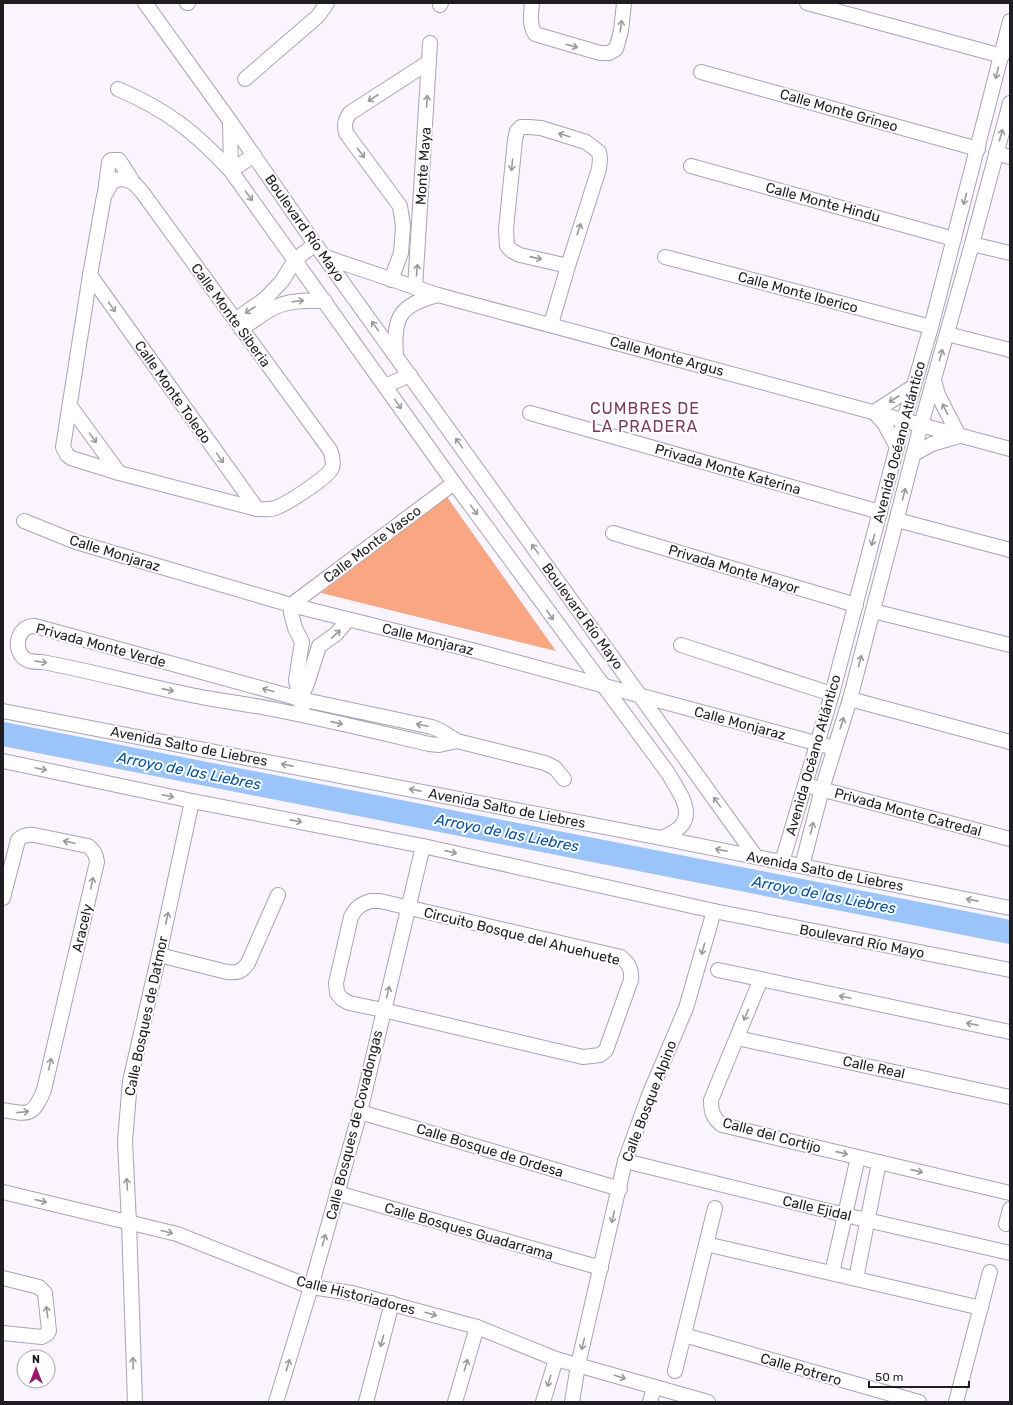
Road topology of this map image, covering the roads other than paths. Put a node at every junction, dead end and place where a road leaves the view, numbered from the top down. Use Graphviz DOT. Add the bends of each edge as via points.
graph roads {
  1 [pos="145,3"];
  2 [pos="327,3"];
  3 [pos="532,3"];
  4 [pos="624,3"];
  5 [pos="807,3"];
  6 [pos="1010,21"];
  7 [pos="430,43"];
  8 [pos="1002,56"];
  9 [pos="429,62"];
  10 [pos="701,72"];
  11 [pos="244,79"];
  12 [pos="118,89"];
  13 [pos="1010,103"];
  14 [pos="230,121"];
  15 [pos="978,149"];
  16 [pos="996,153"];
  17 [pos="254,155"];
  18 [pos="1010,157"];
  19 [pos="691,166"];
  20 [pos="232,171"];
  21 [pos="133,182"];
  22 [pos="104,196"];
  23 [pos="419,225"];
  24 [pos="403,226"];
  25 [pos="954,239"];
  26 [pos="316,244"];
  27 [pos="972,244"];
  28 [pos="1010,253"];
  29 [pos="665,257"];
  30 [pos="326,258"];
  31 [pos="294,260"];
  32 [pos="568,266"];
  33 [pos="90,275"];
  34 [pos="391,280"];
  35 [pos="415,288"];
  36 [pos="438,295"];
  37 [pos="325,302"];
  38 [pos="238,324"];
  39 [pos="551,324"];
  40 [pos="931,327"];
  41 [pos="947,334"];
  42 [pos="1010,350"];
  43 [pos="396,355"];
  44 [pos="410,375"];
  45 [pos="934,380"];
  46 [pos="385,386"];
  47 [pos="914,386"];
  48 [pos="70,406"];
  49 [pos="874,412"];
  50 [pos="530,413"];
  51 [pos="904,420"];
  52 [pos="921,425"];
  53 [pos="959,436"];
  54 [pos="897,447"];
  55 [pos="1010,449"];
  56 [pos="914,454"];
  57 [pos="119,474"];
  58 [pos="454,483"];
  59 [pos="257,510"];
  60 [pos="880,512"];
  61 [pos="897,520"];
  62 [pos="24,521"];
  63 [pos="613,533"];
  64 [pos="1010,550"];
  65 [pos="291,605"];
  66 [pos="856,605"];
  67 [pos="873,611"];
  68 [pos="348,620"];
  69 [pos="302,642"];
  70 [pos="1010,645"];
  71 [pos="319,646"];
  72 [pos="681,646"];
  73 [pos="601,684"];
  74 [pos="832,694"];
  75 [pos="641,697"];
  76 [pos="300,698"];
  77 [pos="850,698"];
  78 [pos="279,710"];
  79 [pos="3,711"];
  80 [pos="311,718"];
  81 [pos="457,741"];
  82 [pos="1010,742"];
  83 [pos="817,744"];
  84 [pos="834,748"];
  85 [pos="3,760"];
  86 [pos="564,779"];
  87 [pos="805,785"];
  88 [pos="822,789"];
  89 [pos="192,801"];
  90 [pos="661,838"];
  91 [pos="1010,839"];
  92 [pos="423,846"];
  93 [pos="756,857"];
  94 [pos="782,862"];
  95 [pos="802,866"];
  96 [pos="278,895"];
  97 [pos="3,898"];
  98 [pos="408,908"];
  99 [pos="1010,908"];
  100 [pos="714,911"];
  101 [pos="160,955"];
  102 [pos="718,970"];
  103 [pos="1010,970"];
  104 [pos="761,979"];
  105 [pos="383,1010"];
  106 [pos="1010,1032"];
  107 [pos="737,1038"];
  108 [pos="1010,1097"];
  109 [pos="3,1110"];
  110 [pos="360,1112"];
  111 [pos="858,1157"];
  112 [pos="625,1161"];
  113 [pos="880,1162"];
  114 [pos="620,1189"];
  115 [pos="3,1192"];
  116 [pos="337,1193"];
  117 [pos="1010,1193"];
  118 [pos="715,1208"];
  119 [pos="1010,1209"];
  120 [pos="845,1215"];
  121 [pos="868,1220"];
  122 [pos="129,1222"];
  123 [pos="1006,1224"];
  124 [pos="706,1244"];
  125 [pos="1010,1253"];
  126 [pos="601,1268"];
  127 [pos="990,1272"];
  128 [pos="832,1273"];
  129 [pos="3,1278"];
  130 [pos="856,1279"];
  131 [pos="311,1287"];
  132 [pos="392,1303"];
  133 [pos="980,1308"];
  134 [pos="477,1327"];
  135 [pos="3,1333"];
  136 [pos="684,1335"];
  137 [pos="556,1359"];
  138 [pos="578,1365"];
  139 [pos="675,1371"];
  140 [pos="654,1387"];
  141 [pos="135,1402"];
  142 [pos="276,1402"];
  143 [pos="366,1402"];
  144 [pos="455,1402"];
  145 [pos="543,1402"];
  146 [pos="572,1402"];
  147 [pos="650,1402"];
  148 [pos="708,1402"];
  149 [pos="919,1402"];
  150 [pos="956,1402"];
  1 -- 14 [label="street, Boulevard Río Mayo"];
  2 -- 11 [label="street" via="318,16"];
  3 -- 4 [label="street, one-way" via="530,18 531,28 535,34 600,53 609,53 616,49"];
  5 -- 8 [label="street"];
  6 -- 8 [label="street, Avenida Océano Atlántico"];
  7 -- 9 [label="street, Monte Maya"];
  8 -- 15 [label="street, Avenida Océano Atlántico, one-way"];
  23 -- 9 [label="street, Monte Maya, one-way"];
  9 -- 24 [label="street, one-way" via="350,113 345,120 346,132 400,206"];
  10 -- 15 [label="street, Calle Monte Grineo"];
  12 -- 20 [label="street, Boulevard Río Mayo" via="168,114 212,150"];
  16 -- 13 [label="street, Avenida Océano Atlántico, one-way"];
  14 -- 17 [label="street, Boulevard Río Mayo"];
  14 -- 20 [label="street"];
  15 -- 25 [label="street, Avenida Océano Atlántico, one-way"];
  16 -- 18 [label="street"];
  16 -- 27 [label="street, Avenida Océano Atlántico"];
  17 -- 20 [label="street"];
  17 -- 26 [label="street, Boulevard Río Mayo"];
  19 -- 25 [label="street, Calle Monte Hindu"];
  20 -- 31 [label="street, Boulevard Río Mayo, one-way"];
  21 -- 22 [label="street, Calle Monte Siberia" via="122,178 116,180"];
  21 -- 22 [label="street" via="119,160 111,160"];
  21 -- 38 [label="street, Calle Monte Siberia"];
  22 -- 33 [label="street, Calle Monte Siberia"];
  23 -- 24 [label="street"];
  35 -- 23 [label="street, Monte Maya, one-way"];
  24 -- 34 [label="street" via="401,253"];
  25 -- 40 [label="street, Avenida Océano Atlántico"];
  26 -- 30 [label="street, Boulevard Río Mayo"];
  26 -- 31 [label="street"];
  27 -- 28 [label="street"];
  27 -- 41 [label="street, Avenida Océano Atlántico"];
  29 -- 40 [label="street, Calle Monte Iberico"];
  30 -- 34 [label="street, Calle Monte Argus"];
  43 -- 30 [label="street, Boulevard Río Mayo, one-way"];
  31 -- 37 [label="street, Boulevard Río Mayo"];
  31 -- 38 [label="street, one-way" via="274,291"];
  32 -- 32 [label="street, one-way" via="598,169 599,152 586,142 541,128 521,128 517,131 515,140 506,229 507,246 520,255"];
  32 -- 39 [label="street"];
  33 -- 48 [label="street, Calle Monte Siberia"];
  33 -- 59 [label="street, Calle Monte Toledo, one-way"];
  34 -- 35 [label="street, Calle Monte Argus"];
  35 -- 36 [label="street, Calle Monte Argus"];
  36 -- 39 [label="street, Calle Monte Argus"];
  36 -- 43 [label="street" via="412,303 403,312 396,325"];
  38 -- 37 [label="street, one-way" via="285,303 312,300"];
  37 -- 46 [label="street, Boulevard Río Mayo"];
  38 -- 59 [label="street, Calle Monte Siberia" via="332,455 332,467 320,480 276,508"];
  39 -- 49 [label="street, Calle Monte Argus"];
  40 -- 47 [label="street, Avenida Océano Atlántico"];
  41 -- 42 [label="street"];
  45 -- 41 [label="street, Avenida Océano Atlántico, one-way"];
  43 -- 44 [label="street, Boulevard Río Mayo"];
  44 -- 46 [label="street"];
  75 -- 44 [label="street, Boulevard Río Mayo, one-way"];
  45 -- 52 [label="street, Avenida Océano Atlántico"];
  53 -- 45 [label="street, one-way" via="938,395"];
  46 -- 58 [label="street, Boulevard Río Mayo, one-way"];
  47 -- 49 [label="street, one-way"];
  47 -- 51 [label="street, Avenida Océano Atlántico"];
  48 -- 57 [label="street, one-way"];
  48 -- 57 [label="street, Calle Monte Siberia" via="64,452 71,458"];
  49 -- 51 [label="street, Calle Monte Argus"];
  49 -- 54 [label="street" via="884,423"];
  50 -- 60 [label="street, Privada Monte Katerina"];
  51 -- 52 [label="street, Calle Monte Argus"];
  51 -- 54 [label="street, Avenida Océano Atlántico"];
  52 -- 53 [label="street, Calle Monte Argus"];
  52 -- 56 [label="street, Avenida Océano Atlántico"];
  53 -- 55 [label="street, Calle Monte Argus"];
  53 -- 56 [label="street" via="932,444"];
  54 -- 60 [label="street, Avenida Océano Atlántico"];
  61 -- 56 [label="street, Avenida Océano Atlántico, one-way"];
  57 -- 59 [label="street, Calle Monte Siberia"];
  58 -- 65 [label="street, Calle Monte Vasco"];
  58 -- 73 [label="street, Boulevard Río Mayo, one-way"];
  60 -- 66 [label="street, Avenida Océano Atlántico, one-way"];
  61 -- 64 [label="street"];
  61 -- 67 [label="street, Avenida Océano Atlántico"];
  62 -- 65 [label="street, Calle Monjaraz" via="76,542"];
  63 -- 66 [label="street, Privada Monte Mayor"];
  65 -- 68 [label="street, Calle Monjaraz"];
  65 -- 69 [label="street" via="295,628"];
  66 -- 74 [label="street, Avenida Océano Atlántico"];
  67 -- 70 [label="street"];
  77 -- 67 [label="street, Avenida Océano Atlántico, one-way"];
  71 -- 68 [label="street, one-way" via="336,634"];
  68 -- 73 [label="street, Calle Monjaraz"];
  69 -- 71 [label="street" via="310,647"];
  69 -- 76 [label="street" via="296,680"];
  71 -- 76 [label="street"];
  72 -- 74 [label="street"];
  73 -- 75 [label="street, Calle Monjaraz"];
  73 -- 90 [label="street, Boulevard Río Mayo" via="668,774 684,802 686,810 680,828"];
  74 -- 83 [label="street, Avenida Océano Atlántico"];
  75 -- 83 [label="street, Calle Monjaraz"];
  93 -- 75 [label="street, Boulevard Río Mayo, one-way"];
  76 -- 78 [label="street"];
  76 -- 78 [label="street, Privada Monte Verde, one-way" via="35,626 25,627 18,638 18,649 27,660 64,666 192,696"];
  76 -- 80 [label="street"];
  81 -- 76 [label="street, Privada Monte Verde, one-way" via="432,728"];
  77 -- 82 [label="street"];
  84 -- 77 [label="street, Avenida Océano Atlántico, one-way"];
  78 -- 80 [label="street, Privada Monte Verde"];
  90 -- 79 [label="street, Avenida Salto de Liebres, one-way"];
  80 -- 81 [label="street, Privada Monte Verde, one-way" via="429,744"];
  81 -- 86 [label="street, Privada Monte Verde" via="545,763 555,768"];
  83 -- 84 [label="street, Calle Monjaraz"];
  83 -- 87 [label="street, Avenida Océano Atlántico"];
  84 -- 88 [label="street, Avenida Océano Atlántico"];
  85 -- 89 [label="street, one-way"];
  87 -- 88 [label="street, Privada Monte Catredal"];
  87 -- 94 [label="street, Avenida Océano Atlántico"];
  88 -- 91 [label="street, Privada Monte Catredal"];
  95 -- 88 [label="street, Avenida Océano Atlántico, one-way"];
  89 -- 92 [label="street, one-way"];
  101 -- 89 [label="street, Calle Bosques de Datmor, one-way"];
  93 -- 90 [label="street, Avenida Salto de Liebres, one-way"];
  92 -- 98 [label="street, Calle Bosques de Covadongas"];
  92 -- 100 [label="street, one-way"];
  93 -- 94 [label="street, Avenida Salto de Liebres"];
  94 -- 95 [label="street, Avenida Salto de Liebres"];
  99 -- 95 [label="street, Avenida Salto de Liebres, one-way"];
  96 -- 101 [label="street" via="243,970 237,973 227,972"];
  109 -- 97 [label="street, Aracely, one-way" via="22,1114 29,1112 39,1102 44,1090 97,862 96,854 88,846 28,834 22,836 18,840"];
  105 -- 98 [label="street, Calle Bosques de Covadongas, one-way"];
  98 -- 105 [label="street, Circuito Bosque del Ahuehuete" via="371,901 361,904 351,916 336,983 338,994 349,1003"];
  98 -- 105 [label="street, Circuito Bosque del Ahuehuete" via="621,957 632,971 631,980 606,1050 600,1055 583,1057"];
  100 -- 103 [label="street, Boulevard Río Mayo"];
  100 -- 112 [label="street, Calle Bosque Alpino, one-way" via="686,1008 649,1095"];
  122 -- 101 [label="street, Calle Bosques de Datmor, one-way" via="125,1141 127,1101"];
  102 -- 104 [label="street"];
  106 -- 104 [label="street, one-way"];
  104 -- 107 [label="street, Calle del Cortijo, one-way"];
  105 -- 110 [label="street, Calle Bosques de Covadongas"];
  107 -- 108 [label="street, Calle Real"];
  107 -- 111 [label="street, Calle del Cortijo, one-way" via="711,1100 711,1112 716,1120 722,1125"];
  110 -- 114 [label="street, Calle Bosque de Ordesa"];
  110 -- 116 [label="street, Calle Bosques de Covadongas"];
  111 -- 113 [label="street, Calle del Cortijo"];
  111 -- 120 [label="street"];
  112 -- 114 [label="street, Calle Bosque Alpino"];
  112 -- 120 [label="street, Calle Ejidal"];
  113 -- 117 [label="street, Calle del Cortijo, one-way"];
  113 -- 121 [label="street"];
  114 -- 126 [label="street, Calle Bosque Alpino, one-way"];
  115 -- 122 [label="street, Calle Historiadores, one-way"];
  116 -- 126 [label="street, Calle Bosques Guadarrama"];
  131 -- 116 [label="street, Calle Bosques de Covadongas, one-way"];
  118 -- 124 [label="street"];
  119 -- 123 [label="street"];
  120 -- 121 [label="street, Calle Ejidal"];
  120 -- 128 [label="street"];
  121 -- 125 [label="street, Calle Ejidal"];
  121 -- 130 [label="street"];
  122 -- 131 [label="street, Calle Historiadores, one-way" via="177,1234"];
  141 -- 122 [label="street, Calle Bosques de Datmor, one-way"];
  124 -- 128 [label="street"];
  124 -- 136 [label="street"];
  126 -- 138 [label="street, Calle Bosque Alpino, one-way"];
  127 -- 133 [label="street"];
  128 -- 130 [label="street"];
  135 -- 129 [label="street, one-way" via="42,1337 49,1331 42,1290"];
  130 -- 133 [label="street"];
  131 -- 132 [label="street, Calle Historiadores" via="352,1293"];
  142 -- 131 [label="street, Calle Bosques de Covadongas, one-way"];
  132 -- 134 [label="street, Calle Historiadores, one-way"];
  132 -- 143 [label="street, one-way"];
  133 -- 150 [label="street"];
  134 -- 137 [label="street, Calle Historiadores"];
  144 -- 134 [label="street, one-way"];
  136 -- 139 [label="street"];
  136 -- 149 [label="street, Calle Potrero"];
  137 -- 138 [label="street, Calle Historiadores"];
  137 -- 145 [label="street, one-way"];
  138 -- 140 [label="street, Calle Historiadores, one-way"];
  138 -- 146 [label="street, Calle Bosque Alpino"];
  140 -- 147 [label="street"];
  140 -- 148 [label="street, Calle Historiadores"];
}
